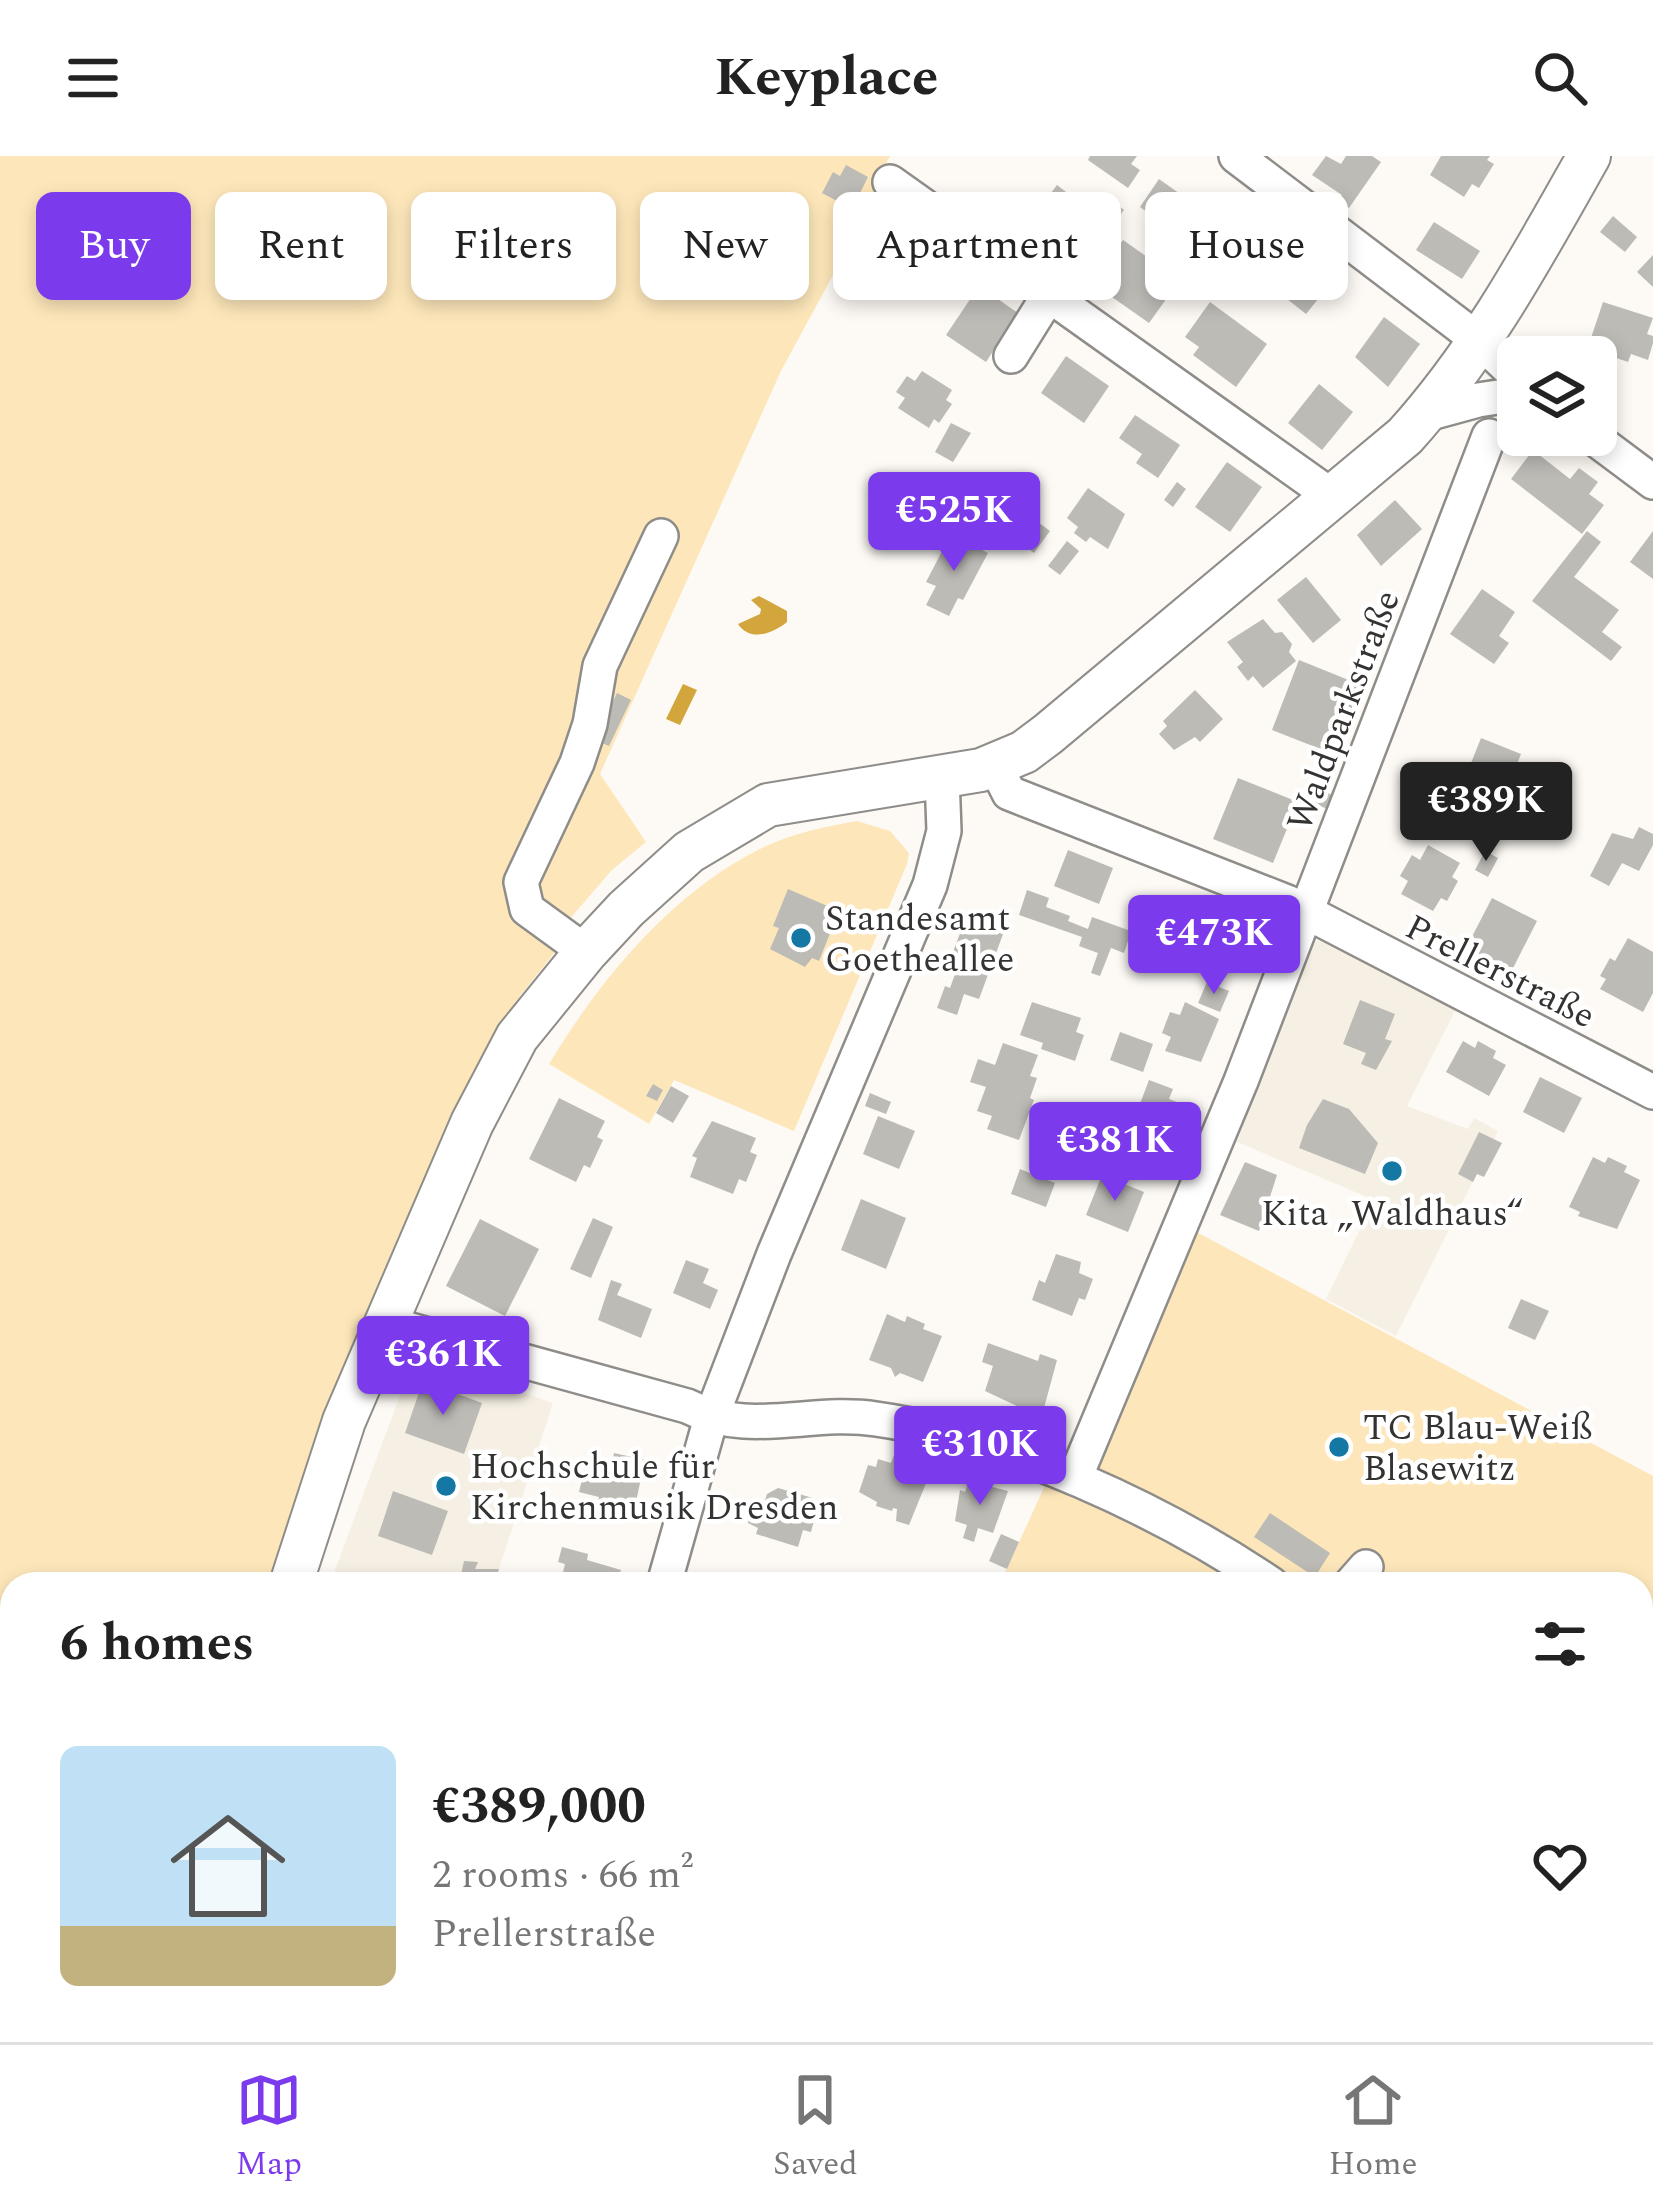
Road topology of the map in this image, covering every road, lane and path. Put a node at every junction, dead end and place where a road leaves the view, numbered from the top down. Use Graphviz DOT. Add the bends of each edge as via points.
graph roads {
  1 [pos="1236,156"];
  2 [pos="1589,156"];
  3 [pos="890,182"];
  4 [pos="904,192"];
  5 [pos="1046,300"];
  6 [pos="1056,300"];
  7 [pos="1481,342"];
  8 [pos="1011,356"];
  9 [pos="1497,357"];
  10 [pos="1497,399"];
  11 [pos="1424,416"];
  12 [pos="1489,436"];
  13 [pos="1617,455"];
  14 [pos="1653,482"];
  15 [pos="1333,497"];
  16 [pos="662,536"];
  17 [pos="986,772"];
  18 [pos="1305,913"];
  19 [pos="586,952"];
  20 [pos="1653,1092"];
  21 [pos="385,1323"];
  22 [pos="710,1418"];
  23 [pos="1075,1478"];
  24 [pos="295,1572"];
  25 [pos="667,1572"];
  26 [pos="1254,1572"];
  1 -- 7 [label="street"];
  2 -- 7 [label="main road"];
  3 -- 4 [label="street"];
  5 -- 8 [label="street"];
  6 -- 15 [label="street"];
  7 -- 9 [label="street"];
  7 -- 11 [label="main road"];
  10 -- 11 [label="street"];
  11 -- 15 [label="main road"];
  12 -- 18 [label="street, Waldparkstraße"];
  13 -- 14 [label="street"];
  15 -- 17 [label="main road"];
  16 -- 19 [label="street" via="600,666 577,763 521,882 527,910"];
  17 -- 18 [label="street, Prellerstraße"];
  17 -- 19 [label="main road" via="768,805 689,852"];
  17 -- 22 [label="street" via="944,832 930,885"];
  18 -- 20 [label="street, Prellerstraße"];
  18 -- 23 [label="street, Waldparkstraße"];
  19 -- 21 [label="main road" via="501,1066"];
  21 -- 22 [label="street"];
  21 -- 24 [label="main road"];
  22 -- 23 [label="street" via="883,1419"];
  22 -- 25 [label="street"];
  23 -- 26 [label="street"];
}
